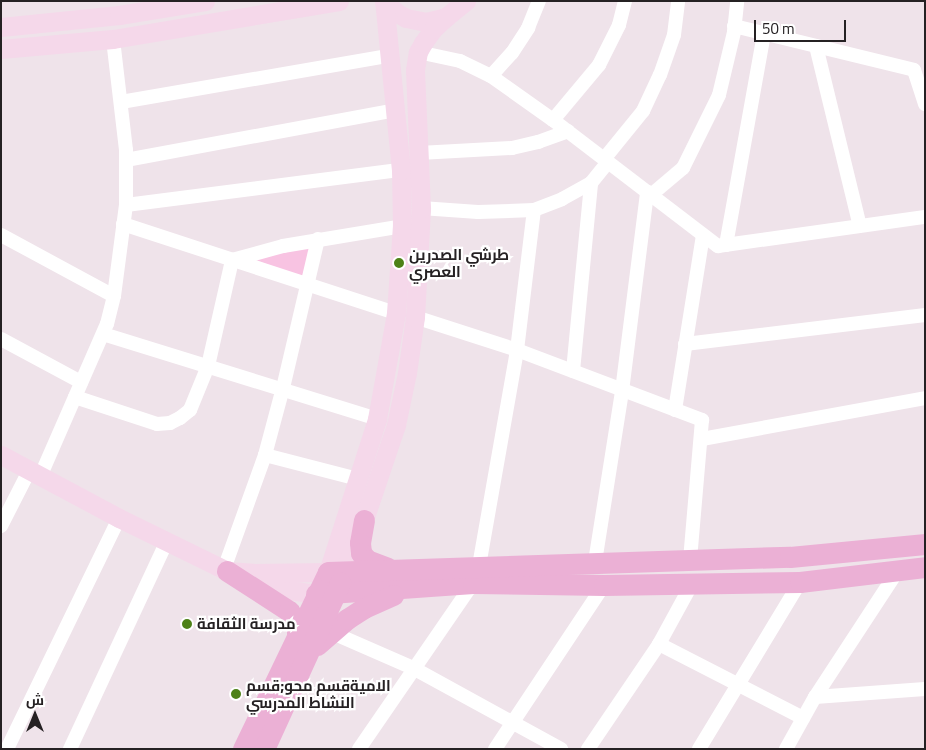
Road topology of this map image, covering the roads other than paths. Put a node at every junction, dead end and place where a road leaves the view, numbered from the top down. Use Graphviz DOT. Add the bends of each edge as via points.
graph roads {
  1 [pos="205,1"];
  2 [pos="339,1"];
  3 [pos="384,1"];
  4 [pos="466,1"];
  5 [pos="539,1"];
  6 [pos="625,1"];
  7 [pos="678,1"];
  8 [pos="736,1"];
  9 [pos="117,8"];
  10 [pos="446,17"];
  11 [pos="1,26"];
  12 [pos="734,26"];
  13 [pos="764,34"];
  14 [pos="113,39"];
  15 [pos="816,46"];
  16 [pos="1,49"];
  17 [pos="418,52"];
  18 [pos="388,56"];
  19 [pos="491,76"];
  20 [pos="121,102"];
  21 [pos="925,104"];
  22 [pos="395,110"];
  23 [pos="553,120"];
  24 [pos="568,131"];
  25 [pos="419,153"];
  26 [pos="126,160"];
  27 [pos="606,161"];
  28 [pos="401,170"];
  29 [pos="591,183"];
  30 [pos="649,193"];
  31 [pos="126,205"];
  32 [pos="421,208"];
  33 [pos="534,210"];
  34 [pos="925,217"];
  35 [pos="123,224"];
  36 [pos="402,226"];
  37 [pos="860,226"];
  38 [pos="703,235"];
  39 [pos="1,236"];
  40 [pos="318,239"];
  41 [pos="726,246"];
  42 [pos="232,260"];
  43 [pos="307,285"];
  44 [pos="114,296"];
  45 [pos="396,313"];
  46 [pos="925,315"];
  47 [pos="415,317"];
  48 [pos="102,334"];
  49 [pos="1,339"];
  50 [pos="686,344"];
  51 [pos="517,350"];
  52 [pos="208,366"];
  53 [pos="573,371"];
  54 [pos="81,382"];
  55 [pos="283,388"];
  56 [pos="622,390"];
  57 [pos="75,397"];
  58 [pos="925,398"];
  59 [pos="675,410"];
  60 [pos="377,419"];
  61 [pos="702,439"];
  62 [pos="1,455"];
  63 [pos="265,455"];
  64 [pos="34,474"];
  65 [pos="358,480"];
  66 [pos="119,518"];
  67 [pos="364,520"];
  68 [pos="1,526"];
  69 [pos="166,542"];
  70 [pos="925,544"];
  71 [pos="690,560"];
  72 [pos="594,562"];
  73 [pos="925,567"];
  74 [pos="225,570"];
  75 [pos="395,570"];
  76 [pos="898,570"];
  77 [pos="336,572"];
  78 [pos="476,575"];
  79 [pos="693,582"];
  80 [pos="800,582"];
  81 [pos="604,585"];
  82 [pos="423,587"];
  83 [pos="316,594"];
  84 [pos="337,594"];
  85 [pos="326,629"];
  86 [pos="296,638"];
  87 [pos="659,644"];
  88 [pos="413,668"];
  89 [pos="737,682"];
  90 [pos="925,689"];
  91 [pos="815,698"];
  92 [pos="803,718"];
  93 [pos="513,723"];
  94 [pos="7,749"];
  95 [pos="70,749"];
  96 [pos="243,749"];
  97 [pos="264,749"];
  98 [pos="359,749"];
  99 [pos="495,749"];
  100 [pos="561,749"];
  101 [pos="588,749"];
  102 [pos="699,749"];
  103 [pos="786,749"];
  1 -- 9 [label="street"];
  2 -- 14 [label="street"];
  3 -- 10 [label="street" via="397,13 416,21"];
  3 -- 18 [label="street"];
  4 -- 10 [label="street"];
  5 -- 19 [label="street" via="528,28 512,53"];
  6 -- 23 [label="street" via="619,25 599,66"];
  7 -- 27 [label="street" via="674,35 660,75 643,111"];
  8 -- 12 [label="street"];
  9 -- 11 [label="street"];
  10 -- 17 [label="street" via="433,29"];
  12 -- 13 [label="street"];
  12 -- 30 [label="street" via="719,96 683,168"];
  13 -- 15 [label="street"];
  13 -- 41 [label="street"];
  14 -- 16 [label="street"];
  14 -- 20 [label="street"];
  15 -- 21 [label="street" via="914,70"];
  15 -- 37 [label="street"];
  17 -- 19 [label="street" via="460,61"];
  17 -- 25 [label="street" via="415,101"];
  18 -- 20 [label="street"];
  18 -- 22 [label="street"];
  19 -- 23 [label="street"];
  20 -- 26 [label="street"];
  22 -- 26 [label="street"];
  22 -- 28 [label="street"];
  23 -- 24 [label="street"];
  24 -- 25 [label="street" via="512,148"];
  24 -- 27 [label="street"];
  25 -- 32 [label="street"];
  26 -- 31 [label="street"];
  27 -- 29 [label="street"];
  27 -- 30 [label="street"];
  28 -- 31 [label="street"];
  28 -- 36 [label="street"];
  29 -- 33 [label="street"];
  29 -- 53 [label="street"];
  30 -- 38 [label="street"];
  30 -- 56 [label="street"];
  31 -- 35 [label="street"];
  32 -- 33 [label="street" via="478,212"];
  32 -- 47 [label="street"];
  33 -- 51 [label="street"];
  34 -- 37 [label="street"];
  35 -- 42 [label="street"];
  35 -- 44 [label="street"];
  36 -- 40 [label="street"];
  36 -- 45 [label="street"];
  37 -- 41 [label="street"];
  38 -- 41 [label="street" via="718,246"];
  38 -- 50 [label="street"];
  39 -- 44 [label="street"];
  40 -- 42 [label="street"];
  40 -- 43 [label="street"];
  42 -- 43 [label="street"];
  42 -- 52 [label="street"];
  43 -- 45 [label="street"];
  43 -- 55 [label="street"];
  44 -- 48 [label="street"];
  45 -- 60 [label="street"];
  46 -- 50 [label="street"];
  47 -- 51 [label="street"];
  47 -- 67 [label="street" via="396,425"];
  48 -- 52 [label="street"];
  48 -- 54 [label="street"];
  49 -- 54 [label="street"];
  50 -- 59 [label="street"];
  51 -- 53 [label="street"];
  51 -- 78 [label="street"];
  52 -- 55 [label="street"];
  52 -- 57 [label="street" via="190,410 170,423 157,424"];
  53 -- 56 [label="street"];
  54 -- 57 [label="street"];
  55 -- 60 [label="street"];
  55 -- 63 [label="street"];
  56 -- 59 [label="street"];
  56 -- 72 [label="street"];
  57 -- 64 [label="street"];
  58 -- 61 [label="street"];
  59 -- 61 [label="street" via="702,420"];
  60 -- 65 [label="street"];
  61 -- 71 [label="street"];
  62 -- 64 [label="street"];
  63 -- 65 [label="street"];
  63 -- 74 [label="street"];
  64 -- 66 [label="street"];
  64 -- 68 [label="street"];
  65 -- 77 [label="street"];
  66 -- 69 [label="street"];
  66 -- 94 [label="street"];
  67 -- 75 [label="main road" via="361,553 377,565"];
  67 -- 77 [label="street"];
  69 -- 74 [label="street"];
  69 -- 95 [label="street"];
  70 -- 71 [label="main road" via="799,556"];
  71 -- 72 [label="main road"];
  72 -- 78 [label="main road"];
  73 -- 76 [label="main road"];
  74 -- 77 [label="street"];
  74 -- 83 [label="street" via="275,588"];
  74 -- 86 [label="main road" via="289,611 297,623"];
  75 -- 77 [label="main road"];
  75 -- 78 [label="main road"];
  76 -- 80 [label="main road"];
  76 -- 91 [label="street"];
  77 -- 83 [label="main road"];
  77 -- 84 [label="main road"];
  78 -- 81 [label="main road"];
  78 -- 82 [label="main road"];
  78 -- 88 [label="street"];
  79 -- 80 [label="main road"];
  79 -- 81 [label="main road"];
  79 -- 87 [label="street"];
  80 -- 89 [label="street"];
  81 -- 93 [label="street"];
  82 -- 84 [label="main road"];
  82 -- 85 [label="main road" via="383,599"];
  83 -- 84 [label="main road"];
  83 -- 86 [label="main road"];
  84 -- 85 [label="main road"];
  85 -- 88 [label="street"];
  85 -- 97 [label="main road" via="306,659"];
  86 -- 96 [label="main road"];
  87 -- 89 [label="street"];
  87 -- 101 [label="street"];
  88 -- 93 [label="street"];
  88 -- 98 [label="street"];
  89 -- 92 [label="street"];
  89 -- 102 [label="street"];
  90 -- 91 [label="street"];
  91 -- 92 [label="street"];
  92 -- 103 [label="street"];
  93 -- 99 [label="street"];
  93 -- 100 [label="street"];
}
